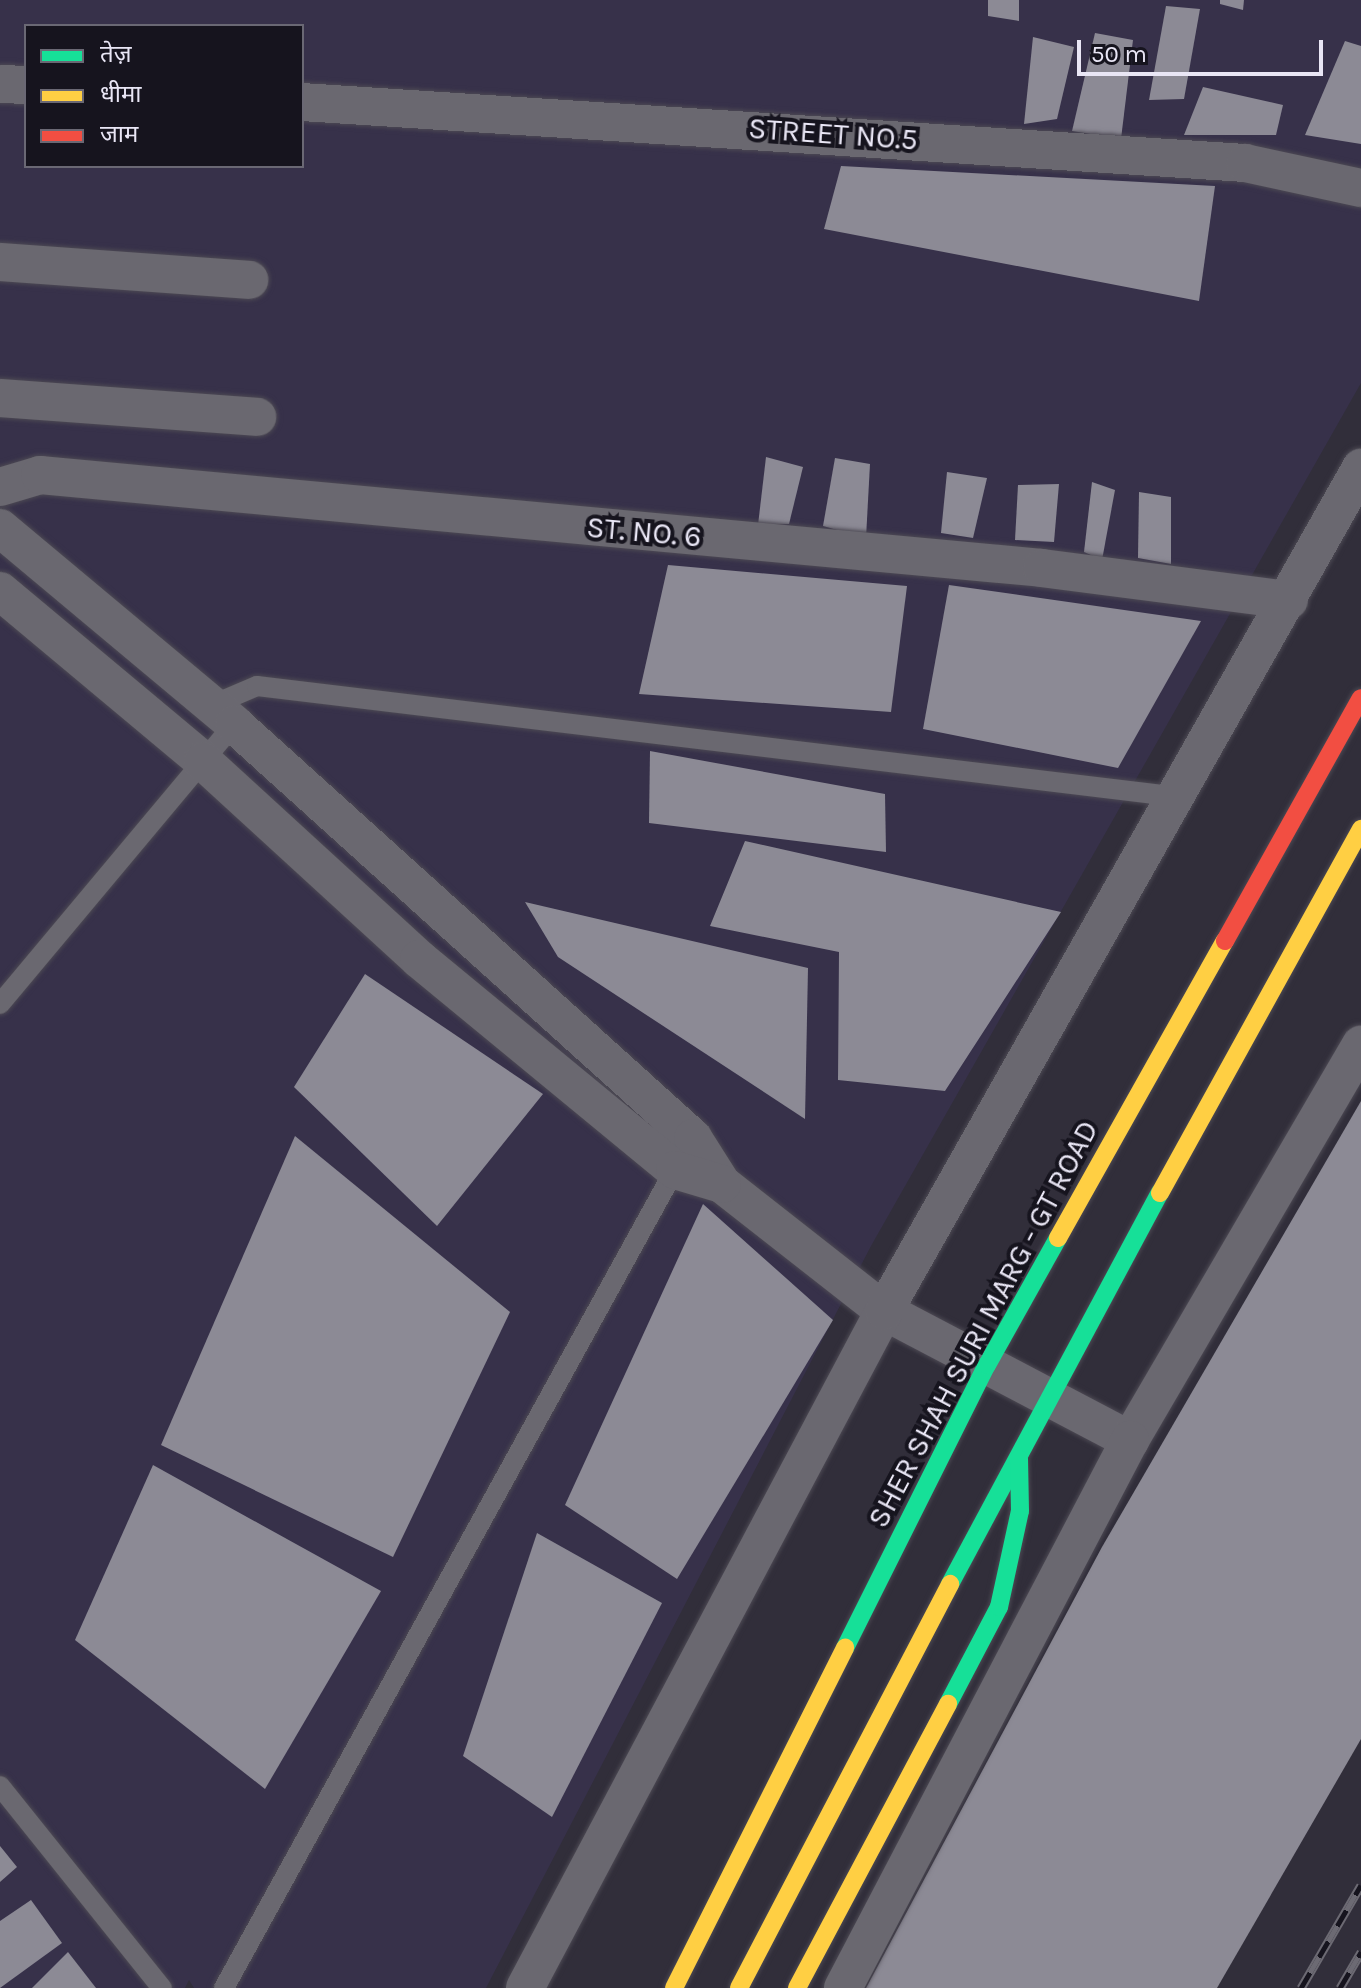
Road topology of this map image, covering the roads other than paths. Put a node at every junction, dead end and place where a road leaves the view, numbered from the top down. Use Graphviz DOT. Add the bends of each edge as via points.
graph roads {
  1 [pos="0,84"];
  2 [pos="24,85"];
  3 [pos="304,102"];
  4 [pos="1361,188"];
  5 [pos="0,262"];
  6 [pos="249,280"];
  7 [pos="0,398"];
  8 [pos="257,417"];
  9 [pos="1361,468"];
  10 [pos="0,487"];
  11 [pos="0,528"];
  12 [pos="0,591"];
  13 [pos="1289,600"];
  14 [pos="1361,698"];
  15 [pos="222,715"];
  16 [pos="203,761"];
  17 [pos="1179,797"];
  18 [pos="1361,829"];
  19 [pos="0,1004"];
  20 [pos="1361,1044"];
  21 [pos="684,1154"];
  22 [pos="884,1311"];
  23 [pos="987,1365"];
  24 [pos="1047,1397"];
  25 [pos="1130,1440"];
  26 [pos="1018,1452"];
  27 [pos="0,1786"];
  28 [pos="162,1988"];
  29 [pos="224,1988"];
  30 [pos="525,1988"];
  31 [pos="674,1988"];
  32 [pos="739,1988"];
  33 [pos="797,1988"];
  34 [pos="843,1988"];
  1 -- 2 [label="street"];
  3 -- 4 [label="street, STREET NO.5" via="1245,163"];
  5 -- 6 [label="street"];
  7 -- 8 [label="street"];
  9 -- 13 [label="street"];
  10 -- 13 [label="street, ST. NO. 6" via="40,475 1042,568"];
  11 -- 15 [label="street"];
  12 -- 16 [label="street"];
  13 -- 17 [label="street"];
  14 -- 23 [label="main road, SHER SHAH SURI MARG - GT ROAD"];
  15 -- 16 [label="lane"];
  15 -- 17 [label="lane" via="257,686"];
  15 -- 21 [label="street"];
  16 -- 19 [label="lane"];
  16 -- 21 [label="street" via="419,959"];
  17 -- 22 [label="street"];
  18 -- 24 [label="main road"];
  20 -- 25 [label="street"];
  21 -- 22 [label="street"];
  21 -- 29 [label="lane"];
  22 -- 23 [label="street"];
  22 -- 30 [label="street"];
  23 -- 24 [label="street"];
  23 -- 31 [label="main road, SHER SHAH SURI MARG - GT ROAD"];
  24 -- 25 [label="street"];
  24 -- 26 [label="main road"];
  25 -- 34 [label="street"];
  26 -- 32 [label="main road"];
  26 -- 33 [label="main road" via="1020,1511 999,1607"];
  27 -- 28 [label="lane"];
}
